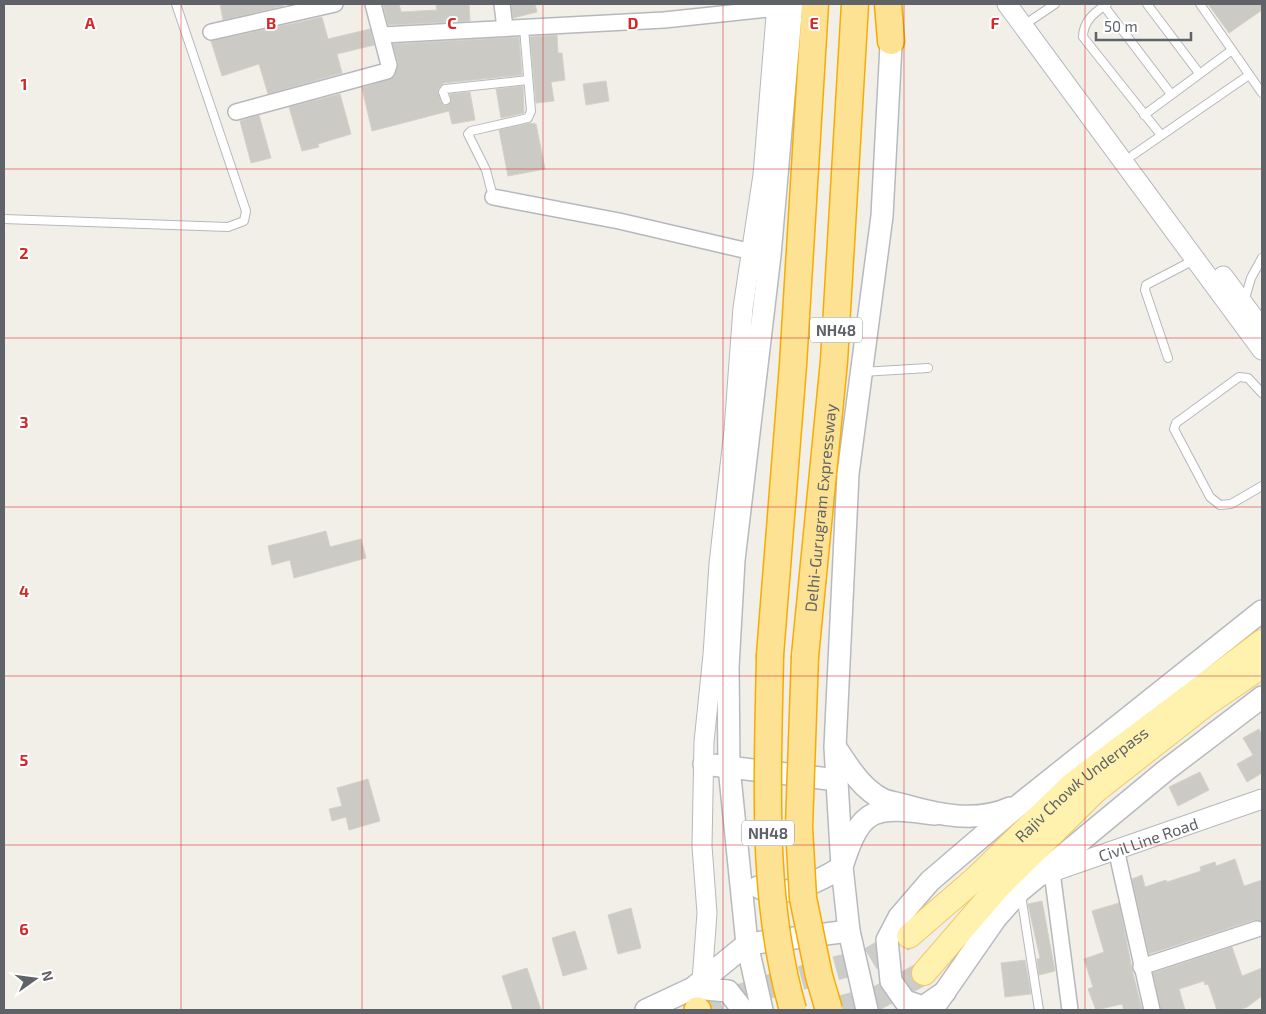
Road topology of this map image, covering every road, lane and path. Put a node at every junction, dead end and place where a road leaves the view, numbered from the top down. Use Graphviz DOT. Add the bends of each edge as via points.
graph roads {
  1 [pos="176,4"];
  2 [pos="335,4"];
  3 [pos="373,4"];
  4 [pos="502,4"];
  5 [pos="855,4"];
  6 [pos="888,4"];
  7 [pos="894,4"];
  8 [pos="1007,4"];
  9 [pos="1021,4"];
  10 [pos="1055,4"];
  11 [pos="1147,4"];
  12 [pos="1200,4"];
  13 [pos="791,5"];
  14 [pos="1106,5"];
  15 [pos="1028,23"];
  16 [pos="505,28"];
  17 [pos="524,28"];
  18 [pos="211,32"];
  19 [pos="383,35"];
  20 [pos="891,40"];
  21 [pos="1232,50"];
  22 [pos="1199,73"];
  23 [pos="1249,75"];
  24 [pos="528,80"];
  25 [pos="1262,93"];
  26 [pos="1171,94"];
  27 [pos="446,100"];
  28 [pos="236,112"];
  29 [pos="1144,115"];
  30 [pos="1161,135"];
  31 [pos="1134,155"];
  32 [pos="493,197"];
  33 [pos="4,219"];
  34 [pos="760,254"];
  35 [pos="1262,258"];
  36 [pos="1194,260"];
  37 [pos="1244,303"];
  38 [pos="1262,329"];
  39 [pos="1262,350"];
  40 [pos="1168,358"];
  41 [pos="928,368"];
  42 [pos="861,372"];
  43 [pos="1262,393"];
  44 [pos="1262,486"];
  45 [pos="1262,611"];
  46 [pos="1262,642"];
  47 [pos="1262,666"];
  48 [pos="1262,697"];
  49 [pos="836,747"];
  50 [pos="704,764"];
  51 [pos="729,767"];
  52 [pos="837,780"];
  53 [pos="1262,799"];
  54 [pos="1020,804"];
  55 [pos="935,814"];
  56 [pos="1116,849"];
  57 [pos="842,867"];
  58 [pos="742,878"];
  59 [pos="1035,880"];
  60 [pos="1257,929"];
  61 [pos="849,931"];
  62 [pos="909,936"];
  63 [pos="747,944"];
  64 [pos="1141,967"];
  65 [pos="924,973"];
  66 [pos="949,993"];
  67 [pos="697,997"];
  68 [pos="646,1010"];
  69 [pos="742,1010"];
  70 [pos="762,1010"];
  71 [pos="793,1010"];
  72 [pos="829,1010"];
  73 [pos="867,1010"];
  74 [pos="932,1010"];
  75 [pos="1039,1010"];
  76 [pos="1070,1010"];
  77 [pos="1152,1010"];
  1 -- 33 [label="lane" via="246,211 244,221 228,227"];
  2 -- 18 [label="street"];
  3 -- 19 [label="street"];
  4 -- 16 [label="street"];
  5 -- 72 [label="highway, Delhi-Gurugram Expressway / NH48, bridge" via="834,361 804,656 800,827 803,898"];
  6 -- 20 [label="highway"];
  7 -- 20 [label="main road"];
  8 -- 15 [label="street"];
  9 -- 15 [label="street"];
  10 -- 15 [label="lane"];
  11 -- 22 [label="lane"];
  12 -- 21 [label="lane"];
  13 -- 17 [label="street" via="664,20"];
  13 -- 34 [label="main road"];
  13 -- 71 [label="highway, NH48, bridge" via="793,365 770,654 768,829 773,902 785,983"];
  14 -- 26 [label="lane"];
  14 -- 29 [label="lane" via="1087,21 1083,37"];
  15 -- 31 [label="street"];
  15 -- 36 [label="street"];
  16 -- 17 [label="street"];
  16 -- 19 [label="street"];
  17 -- 24 [label="lane"];
  19 -- 28 [label="street" via="389,65 387,71"];
  20 -- 42 [label="main road" via="882,216"];
  21 -- 22 [label="lane"];
  21 -- 23 [label="lane"];
  22 -- 26 [label="lane"];
  23 -- 25 [label="lane"];
  23 -- 30 [label="lane"];
  24 -- 27 [label="lane" via="445,89 442,92"];
  24 -- 32 [label="lane" via="531,111 528,118 468,134 486,170"];
  26 -- 29 [label="lane"];
  29 -- 30 [label="lane"];
  30 -- 31 [label="lane"];
  31 -- 37 [label="street"];
  32 -- 34 [label="street" via="619,221"];
  34 -- 50 [label="street" via="743,308 734,430 716,592"];
  34 -- 51 [label="main road" via="734,560 728,667"];
  35 -- 37 [label="lane" via="1251,278"];
  36 -- 39 [label="street"];
  36 -- 40 [label="lane" via="1146,285"];
  37 -- 38 [label="street"];
  41 -- 42 [label="lane"];
  42 -- 49 [label="main road" via="848,474"];
  43 -- 44 [label="lane" via="1248,378 1239,378 1176,424 1174,429 1210,497 1220,505 1231,504"];
  45 -- 54 [label="main road"];
  46 -- 62 [label="main road, Rajiv Chowk Underpass" via="1073,784 975,879"];
  47 -- 65 [label="main road, Rajiv Chowk Underpass" via="1206,704 1095,791 1000,886"];
  48 -- 59 [label="main road" via="1165,770"];
  49 -- 52 [label="main road"];
  49 -- 55 [label="main road" via="856,778 882,799"];
  50 -- 51 [label="main road"];
  50 -- 67 [label="street" via="702,846 707,913"];
  51 -- 52 [label="main road"];
  51 -- 58 [label="main road"];
  52 -- 57 [label="main road"];
  53 -- 56 [label="street, Civil Line Road"];
  54 -- 55 [label="main road" via="996,814 968,817"];
  54 -- 66 [label="main road" via="930,880 886,940 891,981 904,1001 923,1007"];
  55 -- 57 [label="main road" via="896,809 878,811 865,820 851,838"];
  56 -- 59 [label="street, Civil Line Road"];
  56 -- 64 [label="street"];
  57 -- 58 [label="main road" via="806,887 782,891 762,890"];
  57 -- 61 [label="main road"];
  58 -- 63 [label="main road"];
  59 -- 66 [label="main road" via="996,918"];
  59 -- 75 [label="lane"];
  59 -- 76 [label="street"];
  60 -- 64 [label="street"];
  61 -- 63 [label="main road"];
  61 -- 73 [label="main road"];
  63 -- 67 [label="main road"];
  63 -- 70 [label="main road"];
  64 -- 77 [label="street"];
  66 -- 74 [label="main road"];
  67 -- 68 [label="main road"];
  67 -- 69 [label="main road" via="728,991"];
}
